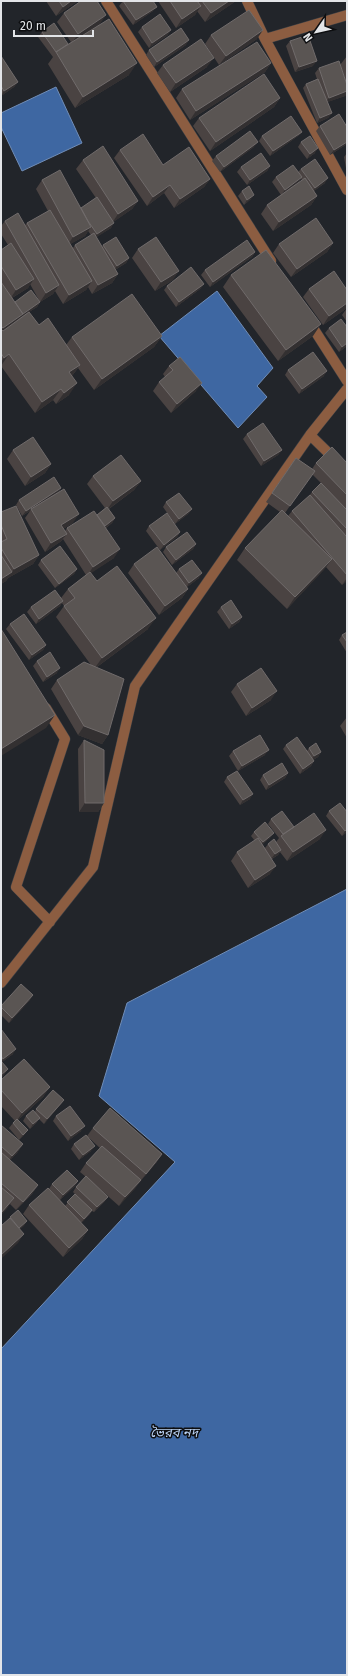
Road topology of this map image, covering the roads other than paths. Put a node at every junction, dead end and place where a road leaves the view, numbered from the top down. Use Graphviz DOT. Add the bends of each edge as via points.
graph roads {
  1 [pos="106,1"];
  2 [pos="247,1"];
  3 [pos="347,15"];
  4 [pos="265,39"];
  5 [pos="347,190"];
  6 [pos="275,268"];
  7 [pos="305,314"];
  8 [pos="347,381"];
  9 [pos="347,389"];
  10 [pos="310,435"];
  11 [pos="347,471"];
  12 [pos="41,700"];
  13 [pos="50,922"];
  14 [pos="1,983"];
  1 -- 6 [label="street"];
  2 -- 4 [label="street"];
  3 -- 4 [label="street"];
  4 -- 5 [label="street"];
  7 -- 8 [label="street"];
  9 -- 10 [label="street"];
  10 -- 11 [label="street"];
  10 -- 13 [label="street" via="136,686 93,868"];
  12 -- 13 [label="street" via="65,739 16,887"];
  13 -- 14 [label="street"];
}
